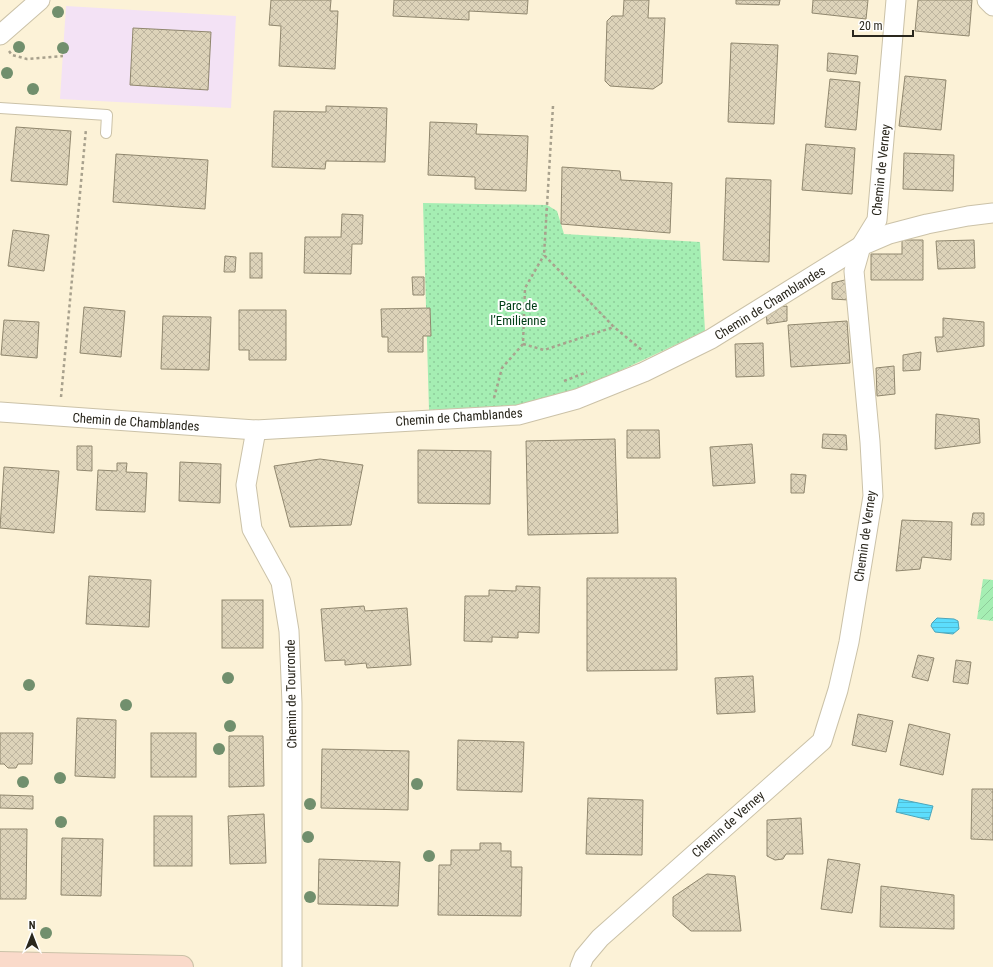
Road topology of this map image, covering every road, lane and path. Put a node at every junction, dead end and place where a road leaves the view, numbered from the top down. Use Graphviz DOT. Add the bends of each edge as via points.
graph roads {
  1 [pos="40,0"];
  2 [pos="896,0"];
  3 [pos="987,0"];
  4 [pos="993,6"];
  5 [pos="3,41"];
  6 [pos="63,56"];
  7 [pos="552,106"];
  8 [pos="0,108"];
  9 [pos="88,113"];
  10 [pos="106,133"];
  11 [pos="993,213"];
  12 [pos="862,246"];
  13 [pos="544,255"];
  14 [pos="614,327"];
  15 [pos="523,344"];
  16 [pos="650,348"];
  17 [pos="642,351"];
  18 [pos="635,354"];
  19 [pos="593,370"];
  20 [pos="558,383"];
  21 [pos="501,397"];
  22 [pos="61,398"];
  23 [pos="494,398"];
  24 [pos="486,399"];
  25 [pos="493,404"];
  26 [pos="0,412"];
  27 [pos="256,430"];
  28 [pos="0,963"];
  29 [pos="182,967"];
  30 [pos="292,967"];
  31 [pos="580,967"];
  1 -- 5 [label="street"];
  2 -- 12 [label="street, Chemin de Verney" via="877,220"];
  3 -- 4 [label="street"];
  5 -- 6 [label="path" via="12,55 27,59"];
  7 -- 13 [label="path"];
  8 -- 9 [label="lane"];
  9 -- 10 [label="lane" via="107,115"];
  9 -- 22 [label="path"];
  11 -- 12 [label="street, Chemin de Chamblandes" via="927,224 890,234"];
  12 -- 27 [label="street, Chemin de Chamblandes" via="711,339 644,372 577,399 518,415"];
  12 -- 31 [label="street, Chemin de Verney" via="854,271 874,496 849,642 838,690 822,741 600,938 584,957"];
  13 -- 14 [label="path"];
  13 -- 15 [label="path" via="526,288"];
  14 -- 15 [label="path" via="544,350"];
  14 -- 17 [label="path"];
  15 -- 23 [label="path" via="502,368"];
  16 -- 17 [label="path"];
  17 -- 18 [label="path"];
  19 -- 20 [label="path"];
  21 -- 23 [label="path"];
  23 -- 24 [label="path"];
  23 -- 25 [label="path"];
  26 -- 27 [label="street, Chemin de Chamblandes"];
  27 -- 30 [label="street, Chemin de Tourronde" via="246,485 252,529 281,582 289,631 292,688"];
  28 -- 29 [label="main road"];
}
